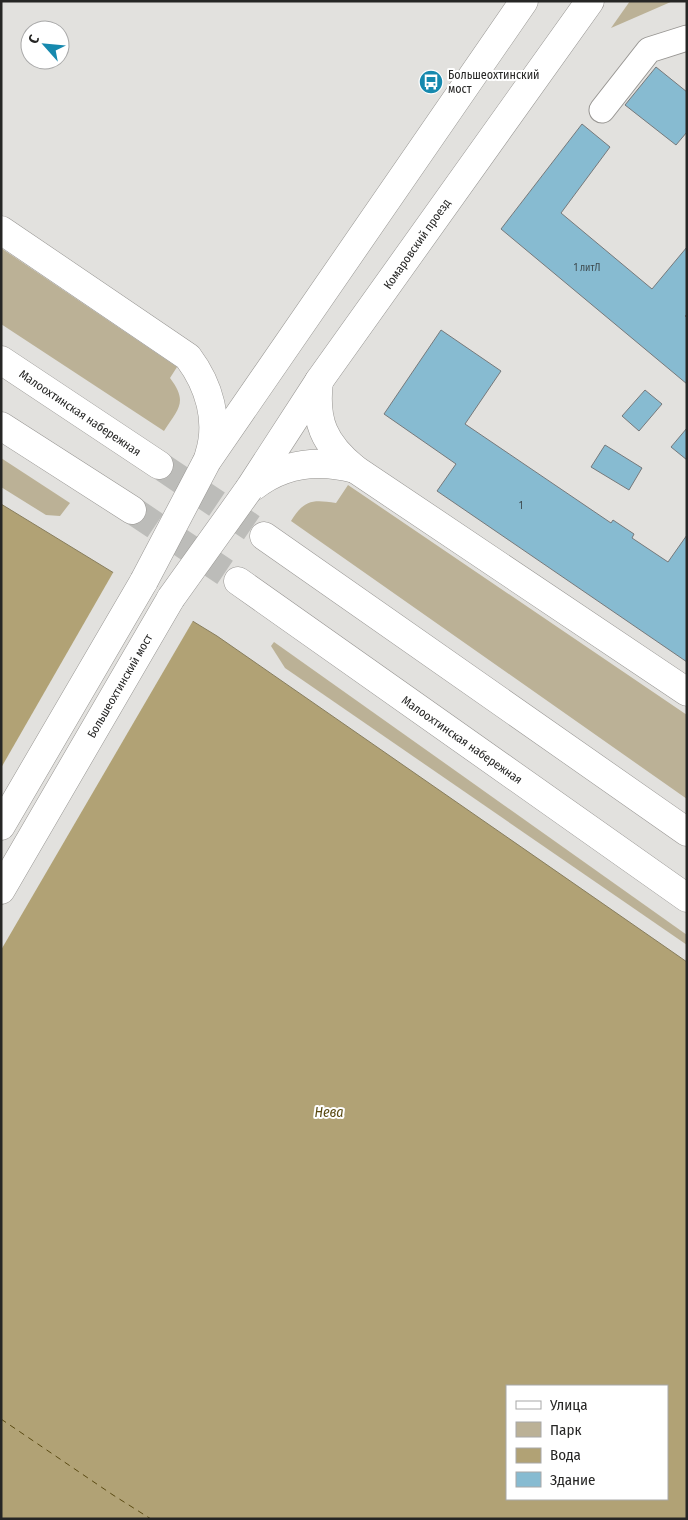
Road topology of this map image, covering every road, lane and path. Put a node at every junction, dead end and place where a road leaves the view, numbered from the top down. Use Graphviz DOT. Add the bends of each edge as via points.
graph roads {
  1 [pos="524,1"];
  2 [pos="590,1"];
  3 [pos="687,38"];
  4 [pos="602,110"];
  5 [pos="1,230"];
  6 [pos="1,360"];
  7 [pos="319,381"];
  8 [pos="1,426"];
  9 [pos="206,461"];
  10 [pos="159,465"];
  11 [pos="355,469"];
  12 [pos="249,489"];
  13 [pos="132,510"];
  14 [pos="264,536"];
  15 [pos="238,581"];
  16 [pos="687,692"];
  17 [pos="1,826"];
  18 [pos="687,832"];
  19 [pos="1,890"];
  20 [pos="687,898"];
  1 -- 9 [label="main road"];
  2 -- 7 [label="main road, Комаровский проезд"];
  3 -- 4 [label="lane" via="649,50"];
  5 -- 9 [label="main road" via="188,357 203,382 212,408 213,435"];
  6 -- 10 [label="main road, Малоохтинская набережная"];
  7 -- 11 [label="main road" via="318,415 323,431 342,458"];
  7 -- 12 [label="main road, Комаровский проезд"];
  8 -- 13 [label="main road"];
  9 -- 17 [label="main road, bridge" via="144,581"];
  11 -- 12 [label="main road" via="338,464 305,464 275,472"];
  11 -- 16 [label="main road"];
  12 -- 19 [label="main road, Большеохтинский мост, bridge" via="171,598"];
  14 -- 18 [label="main road"];
  15 -- 20 [label="main road, Малоохтинская набережная"];
}
